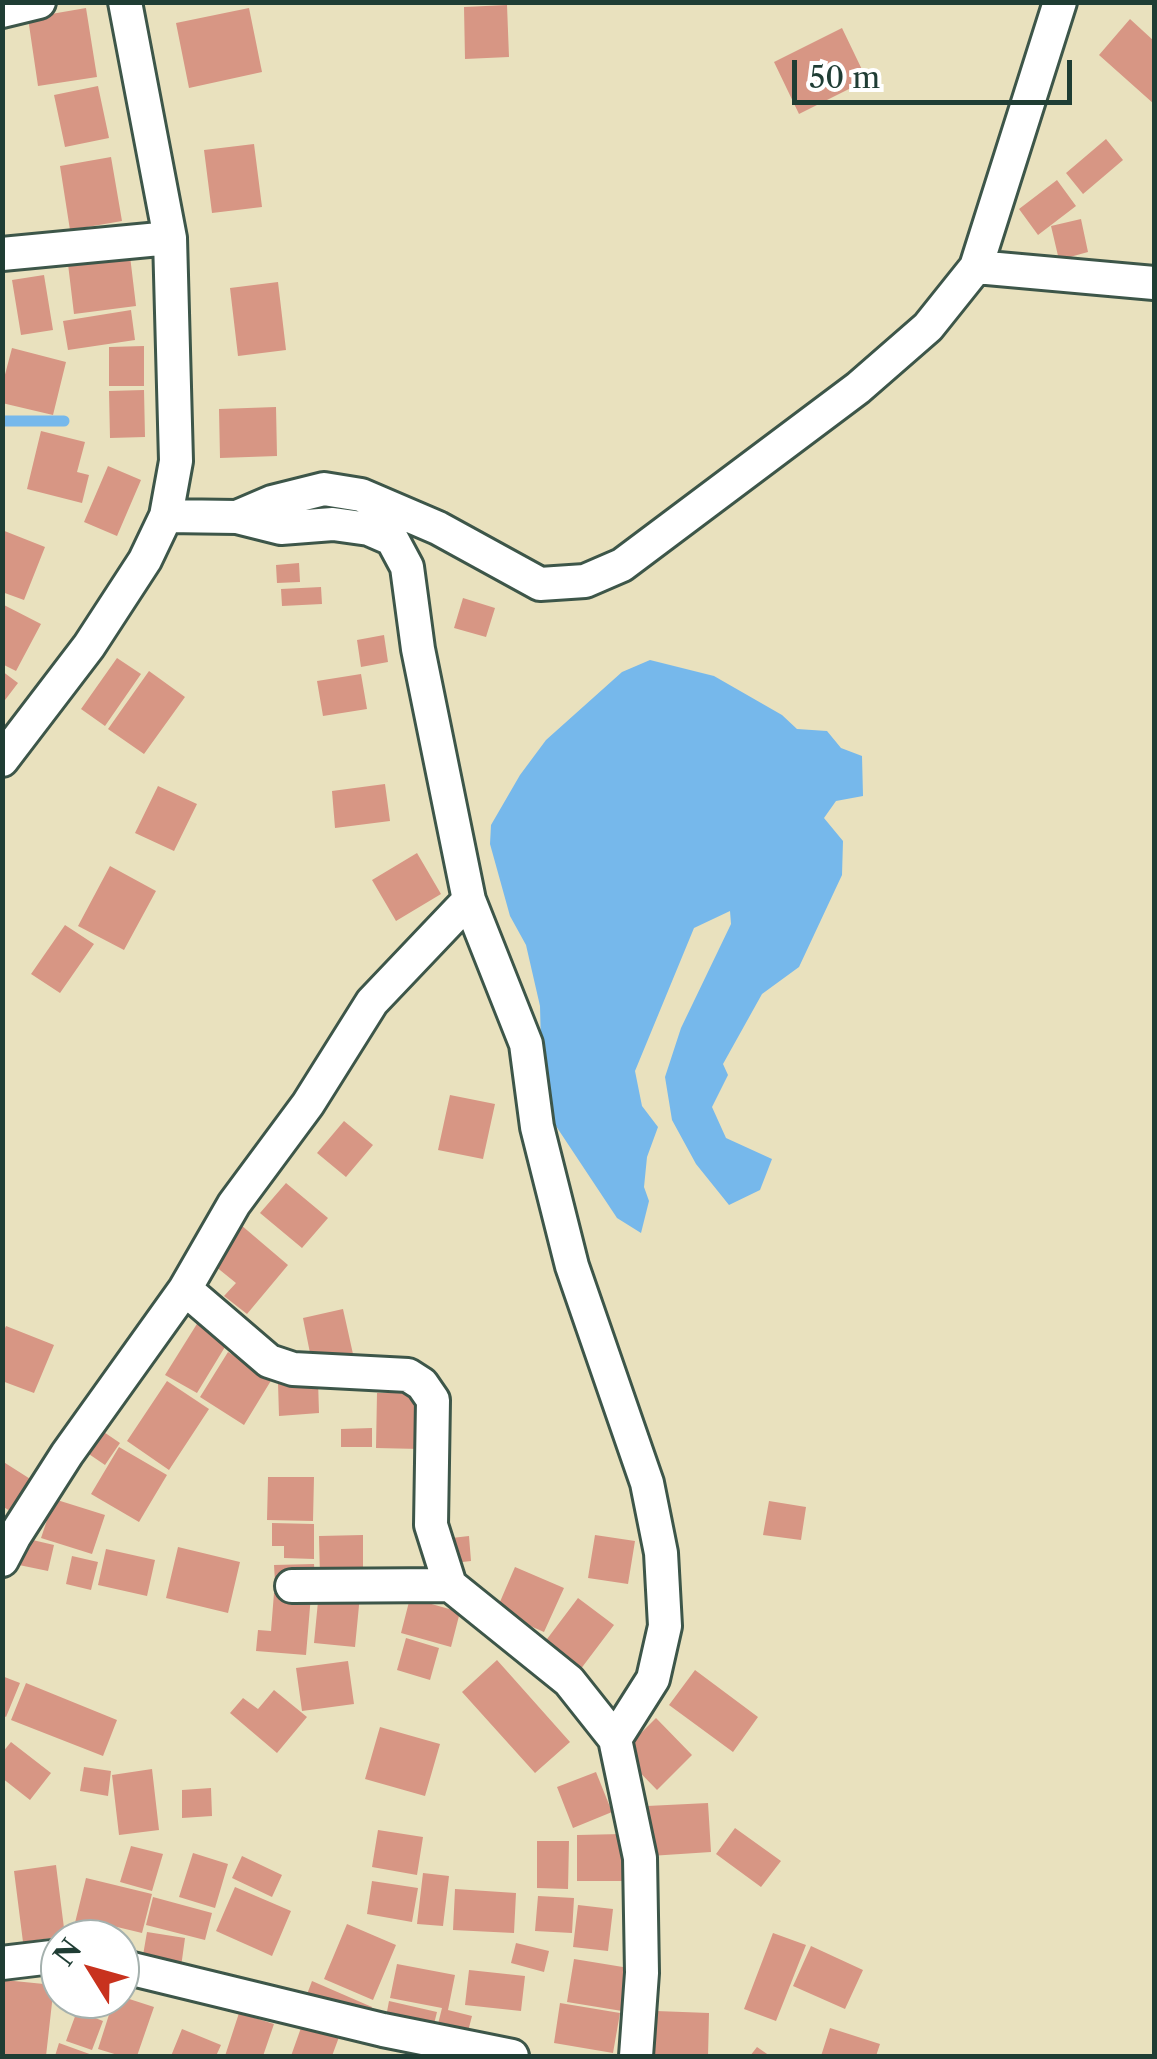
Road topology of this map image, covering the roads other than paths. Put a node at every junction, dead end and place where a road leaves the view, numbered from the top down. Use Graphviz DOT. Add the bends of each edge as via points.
graph roads {
  1 [pos="39,2"];
  2 [pos="125,2"];
  3 [pos="1060,2"];
  4 [pos="2,11"];
  5 [pos="170,238"];
  6 [pos="2,254"];
  7 [pos="976,267"];
  8 [pos="1154,283"];
  9 [pos="166,516"];
  10 [pos="236,518"];
  11 [pos="2,760"];
  12 [pos="469,900"];
  13 [pos="185,1289"];
  14 [pos="2,1560"];
  15 [pos="450,1585"];
  16 [pos="292,1586"];
  17 [pos="615,1739"];
  18 [pos="40,1958"];
  19 [pos="2,1963"];
  20 [pos="140,1971"];
  21 [pos="512,2056"];
  22 [pos="636,2056"];
  1 -- 4 [label="street"];
  2 -- 5 [label="street"];
  3 -- 7 [label="street"];
  5 -- 6 [label="street"];
  5 -- 9 [label="street" via="176,461"];
  7 -- 8 [label="street"];
  7 -- 10 [label="street" via="928,327 858,388 622,565 585,581 540,584 362,494 324,489"];
  9 -- 10 [label="street"];
  9 -- 11 [label="street" via="90,646"];
  10 -- 12 [label="street" via="280,528 333,524 392,538 407,567"];
  12 -- 13 [label="street" via="372,1002 234,1204"];
  12 -- 17 [label="street" via="526,1044 537,1128 572,1266 647,1483 661,1553 664,1626 654,1679"];
  13 -- 14 [label="street"];
  13 -- 15 [label="street" via="269,1361 293,1369 408,1374 422,1384 433,1400 431,1525"];
  15 -- 16 [label="street"];
  15 -- 17 [label="street" via="569,1682"];
  17 -- 22 [label="street" via="640,1858"];
  18 -- 19 [label="street"];
  20 -- 21 [label="street"];
}
